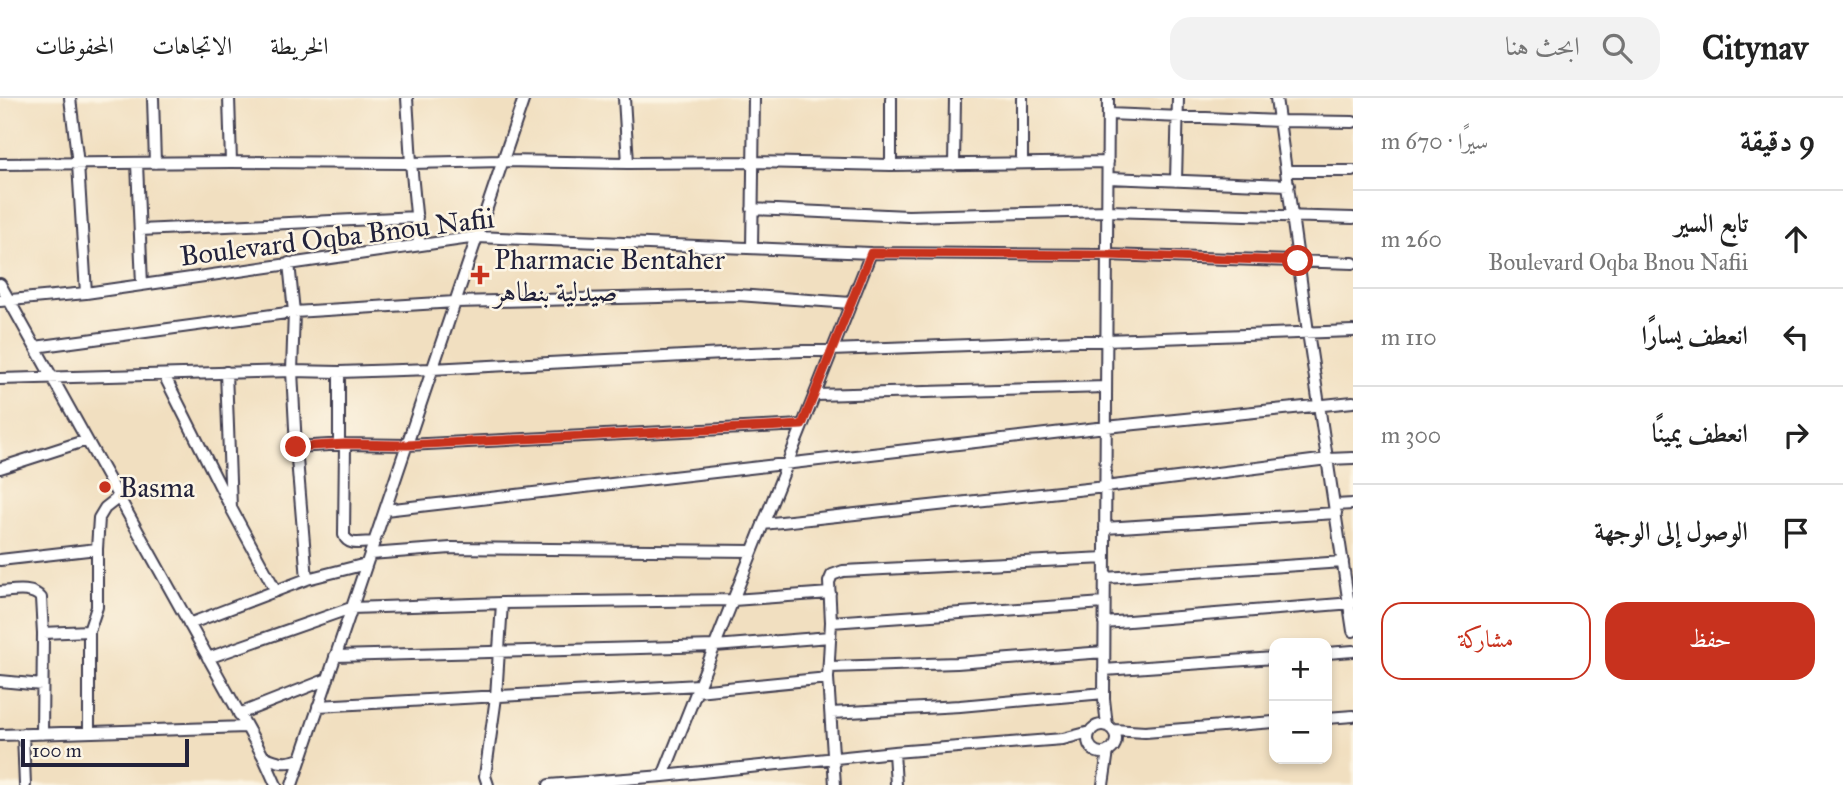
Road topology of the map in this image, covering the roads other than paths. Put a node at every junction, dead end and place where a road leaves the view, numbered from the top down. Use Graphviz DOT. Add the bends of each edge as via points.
graph roads {
  1 [pos="70,98"];
  2 [pos="153,98"];
  3 [pos="229,98"];
  4 [pos="407,98"];
  5 [pos="524,98"];
  6 [pos="624,98"];
  7 [pos="754,98"];
  8 [pos="891,98"];
  9 [pos="955,98"];
  10 [pos="1022,98"];
  11 [pos="1108,98"];
  12 [pos="1178,98"];
  13 [pos="1276,98"];
  14 [pos="1108,114"];
  15 [pos="1177,117"];
  16 [pos="1280,121"];
  17 [pos="1353,122"];
  18 [pos="503,161"];
  19 [pos="231,162"];
  20 [pos="753,162"];
  21 [pos="1108,162"];
  22 [pos="137,163"];
  23 [pos="155,163"];
  24 [pos="411,163"];
  25 [pos="628,163"];
  26 [pos="1022,163"];
  27 [pos="0,164"];
  28 [pos="78,164"];
  29 [pos="891,165"];
  30 [pos="954,165"];
  31 [pos="1287,171"];
  32 [pos="1353,171"];
  33 [pos="1108,178"];
  34 [pos="1176,181"];
  35 [pos="1289,185"];
  36 [pos="752,209"];
  37 [pos="1108,211"];
  38 [pos="417,217"];
  39 [pos="1293,217"];
  40 [pos="1353,218"];
  41 [pos="141,230"];
  42 [pos="477,237"];
  43 [pos="419,244"];
  44 [pos="752,247"];
  45 [pos="871,253"];
  46 [pos="1107,255"];
  47 [pos="1298,261"];
  48 [pos="289,263"];
  49 [pos="1353,263"];
  50 [pos="0,284"];
  51 [pos="142,285"];
  52 [pos="86,293"];
  53 [pos="5,301"];
  54 [pos="455,302"];
  55 [pos="851,303"];
  56 [pos="294,312"];
  57 [pos="1353,331"];
  58 [pos="1308,332"];
  59 [pos="1107,341"];
  60 [pos="35,347"];
  61 [pos="832,351"];
  62 [pos="432,369"];
  63 [pos="292,371"];
  64 [pos="226,372"];
  65 [pos="339,372"];
  66 [pos="164,375"];
  67 [pos="52,378"];
  68 [pos="0,379"];
  69 [pos="1106,387"];
  70 [pos="815,395"];
  71 [pos="1353,402"];
  72 [pos="1320,404"];
  73 [pos="802,425"];
  74 [pos="1106,427"];
  75 [pos="87,440"];
  76 [pos="342,444"];
  77 [pos="407,445"];
  78 [pos="296,447"];
  79 [pos="1353,458"];
  80 [pos="1328,459"];
  81 [pos="787,464"];
  82 [pos="0,468"];
  83 [pos="1105,487"];
  84 [pos="118,497"];
  85 [pos="1353,504"];
  86 [pos="231,508"];
  87 [pos="1336,509"];
  88 [pos="385,510"];
  89 [pos="763,524"];
  90 [pos="1105,528"];
  91 [pos="374,542"];
  92 [pos="97,549"];
  93 [pos="1348,550"];
  94 [pos="752,551"];
  95 [pos="1105,558"];
  96 [pos="368,559"];
  97 [pos="0,560"];
  98 [pos="1343,562"];
  99 [pos="1105,578"];
  100 [pos="307,579"];
  101 [pos="276,591"];
  102 [pos="0,592"];
  103 [pos="830,593"];
  104 [pos="733,600"];
  105 [pos="502,603"];
  106 [pos="1104,603"];
  107 [pos="1351,604"];
  108 [pos="351,608"];
  109 [pos="831,622"];
  110 [pos="1104,623"];
  111 [pos="189,624"];
  112 [pos="89,631"];
  113 [pos="1353,631"];
  114 [pos="43,632"];
  115 [pos="830,638"];
  116 [pos="715,646"];
  117 [pos="1353,651"];
  118 [pos="1104,652"];
  119 [pos="498,653"];
  120 [pos="1332,653"];
  121 [pos="335,656"];
  122 [pos="208,658"];
  123 [pos="1269,658"];
  124 [pos="1104,670"];
  125 [pos="829,672"];
  126 [pos="328,679"];
  127 [pos="0,681"];
  128 [pos="42,685"];
  129 [pos="698,688"];
  130 [pos="1104,696"];
  131 [pos="496,697"];
  132 [pos="318,706"];
  133 [pos="831,713"];
  134 [pos="239,714"];
  135 [pos="1353,716"];
  136 [pos="1332,718"];
  137 [pos="1269,722"];
  138 [pos="246,727"];
  139 [pos="1110,728"];
  140 [pos="1093,730"];
  141 [pos="89,732"];
  142 [pos="1145,732"];
  143 [pos="23,734"];
  144 [pos="42,734"];
  145 [pos="0,735"];
  146 [pos="1063,739"];
  147 [pos="1112,747"];
  148 [pos="1093,748"];
  149 [pos="894,752"];
  150 [pos="263,756"];
  151 [pos="834,757"];
  152 [pos="300,760"];
  153 [pos="699,772"];
  154 [pos="663,776"];
  155 [pos="1103,781"];
  156 [pos="25,785"];
  157 [pos="276,785"];
  158 [pos="292,785"];
  159 [pos="488,785"];
  160 [pos="549,785"];
  161 [pos="700,785"];
  162 [pos="835,785"];
  163 [pos="896,785"];
  1 -- 28 [label="street"];
  2 -- 23 [label="street"];
  3 -- 19 [label="street"];
  4 -- 24 [label="street"];
  5 -- 18 [label="street"];
  6 -- 25 [label="street"];
  7 -- 20 [label="street"];
  8 -- 29 [label="street"];
  9 -- 30 [label="street"];
  10 -- 26 [label="street"];
  11 -- 14 [label="street"];
  12 -- 15 [label="street"];
  13 -- 16 [label="street"];
  14 -- 15 [label="street"];
  14 -- 21 [label="street"];
  15 -- 16 [label="street"];
  15 -- 34 [label="street"];
  16 -- 17 [label="street"];
  16 -- 31 [label="street"];
  18 -- 24 [label="street"];
  18 -- 25 [label="street"];
  18 -- 42 [label="street"];
  19 -- 23 [label="street"];
  19 -- 24 [label="street"];
  20 -- 25 [label="street"];
  20 -- 29 [label="street"];
  20 -- 36 [label="street"];
  21 -- 26 [label="street"];
  21 -- 33 [label="street"];
  22 -- 23 [label="street"];
  22 -- 28 [label="street"];
  22 -- 41 [label="street"];
  24 -- 38 [label="street"];
  26 -- 30 [label="street"];
  27 -- 28 [label="street"];
  28 -- 52 [label="street"];
  29 -- 30 [label="street"];
  31 -- 32 [label="street"];
  31 -- 35 [label="street"];
  33 -- 34 [label="street"];
  33 -- 37 [label="street"];
  34 -- 35 [label="street"];
  35 -- 39 [label="street"];
  36 -- 37 [label="street" via="908,216"];
  36 -- 44 [label="street"];
  37 -- 39 [label="street"];
  37 -- 46 [label="street"];
  38 -- 41 [label="street"];
  38 -- 43 [label="street"];
  39 -- 40 [label="street"];
  39 -- 47 [label="street"];
  41 -- 51 [label="street"];
  42 -- 43 [label="street, Boulevard Oqba Bnou Nafii"];
  42 -- 44 [label="street, Boulevard Oqba Bnou Nafii"];
  42 -- 54 [label="street"];
  43 -- 48 [label="street, Boulevard Oqba Bnou Nafii"];
  44 -- 45 [label="street, Boulevard Oqba Bnou Nafii"];
  45 -- 46 [label="street, Boulevard Oqba Bnou Nafii"];
  45 -- 55 [label="street"];
  46 -- 47 [label="street, Boulevard Oqba Bnou Nafii"];
  46 -- 59 [label="street"];
  47 -- 49 [label="street, Boulevard Oqba Bnou Nafii"];
  47 -- 58 [label="street"];
  48 -- 51 [label="street, Boulevard Oqba Bnou Nafii"];
  48 -- 56 [label="street"];
  50 -- 53 [label="street"];
  51 -- 52 [label="street, Boulevard Oqba Bnou Nafii"];
  52 -- 53 [label="street, Boulevard Oqba Bnou Nafii"];
  53 -- 60 [label="street"];
  54 -- 55 [label="street" via="738,295"];
  54 -- 56 [label="street"];
  54 -- 62 [label="street"];
  55 -- 61 [label="street"];
  56 -- 60 [label="street"];
  56 -- 63 [label="street"];
  57 -- 58 [label="street"];
  58 -- 59 [label="street"];
  58 -- 72 [label="street"];
  59 -- 61 [label="street"];
  59 -- 69 [label="street"];
  60 -- 67 [label="street"];
  61 -- 62 [label="street"];
  61 -- 70 [label="street"];
  62 -- 65 [label="street"];
  62 -- 77 [label="street"];
  63 -- 64 [label="street"];
  63 -- 65 [label="street"];
  63 -- 78 [label="street"];
  64 -- 66 [label="street"];
  64 -- 86 [label="street"];
  65 -- 76 [label="street"];
  66 -- 67 [label="street"];
  66 -- 86 [label="street"];
  67 -- 68 [label="street"];
  67 -- 75 [label="street"];
  69 -- 70 [label="street"];
  69 -- 74 [label="street"];
  70 -- 73 [label="street"];
  71 -- 72 [label="street"];
  72 -- 74 [label="street"];
  72 -- 80 [label="street"];
  73 -- 77 [label="street"];
  73 -- 81 [label="street"];
  74 -- 81 [label="street"];
  74 -- 83 [label="street"];
  75 -- 82 [label="street"];
  75 -- 84 [label="street"];
  76 -- 77 [label="street"];
  76 -- 78 [label="street"];
  76 -- 91 [label="street" via="344,535 349,543"];
  77 -- 88 [label="street"];
  78 -- 100 [label="street"];
  79 -- 80 [label="street"];
  80 -- 83 [label="street"];
  80 -- 87 [label="street"];
  81 -- 88 [label="street"];
  81 -- 89 [label="street"];
  83 -- 89 [label="street"];
  83 -- 90 [label="street"];
  84 -- 92 [label="street" via="99,519"];
  84 -- 111 [label="street"];
  85 -- 87 [label="street"];
  86 -- 101 [label="street"];
  87 -- 90 [label="street"];
  87 -- 93 [label="street"];
  88 -- 91 [label="street"];
  89 -- 94 [label="street"];
  90 -- 95 [label="street"];
  91 -- 96 [label="street"];
  92 -- 97 [label="street"];
  92 -- 112 [label="street" via="97,607"];
  93 -- 98 [label="street"];
  94 -- 96 [label="street" via="451,548"];
  94 -- 104 [label="street"];
  95 -- 99 [label="street"];
  95 -- 103 [label="street" via="843,571 832,575"];
  96 -- 100 [label="street"];
  96 -- 108 [label="street"];
  98 -- 99 [label="street"];
  98 -- 107 [label="street"];
  99 -- 106 [label="street"];
  100 -- 101 [label="street"];
  101 -- 111 [label="street"];
  102 -- 114 [label="street" via="39,594"];
  103 -- 104 [label="street"];
  103 -- 109 [label="street"];
  104 -- 105 [label="street"];
  104 -- 116 [label="street"];
  105 -- 108 [label="street"];
  105 -- 119 [label="street"];
  106 -- 109 [label="street"];
  106 -- 110 [label="street"];
  107 -- 110 [label="street"];
  107 -- 113 [label="street"];
  108 -- 121 [label="street"];
  108 -- 122 [label="street"];
  109 -- 115 [label="street"];
  110 -- 118 [label="street"];
  111 -- 122 [label="street"];
  112 -- 114 [label="street"];
  112 -- 141 [label="street"];
  114 -- 128 [label="street"];
  115 -- 116 [label="street"];
  115 -- 125 [label="street"];
  116 -- 119 [label="street"];
  116 -- 129 [label="street"];
  117 -- 120 [label="street"];
  118 -- 124 [label="street"];
  118 -- 125 [label="street"];
  119 -- 121 [label="street"];
  119 -- 131 [label="street"];
  121 -- 126 [label="street"];
  122 -- 134 [label="street"];
  123 -- 124 [label="street"];
  124 -- 130 [label="street"];
  125 -- 129 [label="street"];
  125 -- 133 [label="street"];
  126 -- 132 [label="street"];
  126 -- 134 [label="street"];
  127 -- 128 [label="street"];
  128 -- 144 [label="street"];
  129 -- 131 [label="street"];
  129 -- 154 [label="street"];
  130 -- 133 [label="street"];
  130 -- 139 [label="street"];
  130 -- 140 [label="street"];
  131 -- 132 [label="street"];
  131 -- 159 [label="street" via="485,776"];
  132 -- 152 [label="street"];
  133 -- 151 [label="street"];
  134 -- 138 [label="street"];
  135 -- 136 [label="street"];
  137 -- 142 [label="street"];
  138 -- 141 [label="street"];
  138 -- 150 [label="street"];
  139 -- 140 [label="street" via="1101,725"];
  139 -- 142 [label="street"];
  139 -- 147 [label="street" via="1115,737"];
  140 -- 146 [label="street"];
  140 -- 148 [label="street" via="1088,738"];
  141 -- 144 [label="street"];
  142 -- 147 [label="street"];
  143 -- 144 [label="street"];
  143 -- 145 [label="street"];
  143 -- 156 [label="street"];
  146 -- 148 [label="street"];
  146 -- 149 [label="street"];
  147 -- 148 [label="street" via="1102,752"];
  147 -- 155 [label="street"];
  148 -- 155 [label="street"];
  149 -- 151 [label="street"];
  149 -- 163 [label="street"];
  150 -- 152 [label="street" via="281,763"];
  150 -- 157 [label="street"];
  151 -- 153 [label="street"];
  151 -- 162 [label="street"];
  152 -- 158 [label="street"];
  153 -- 154 [label="street"];
  153 -- 161 [label="street"];
  154 -- 160 [label="street"];
}
